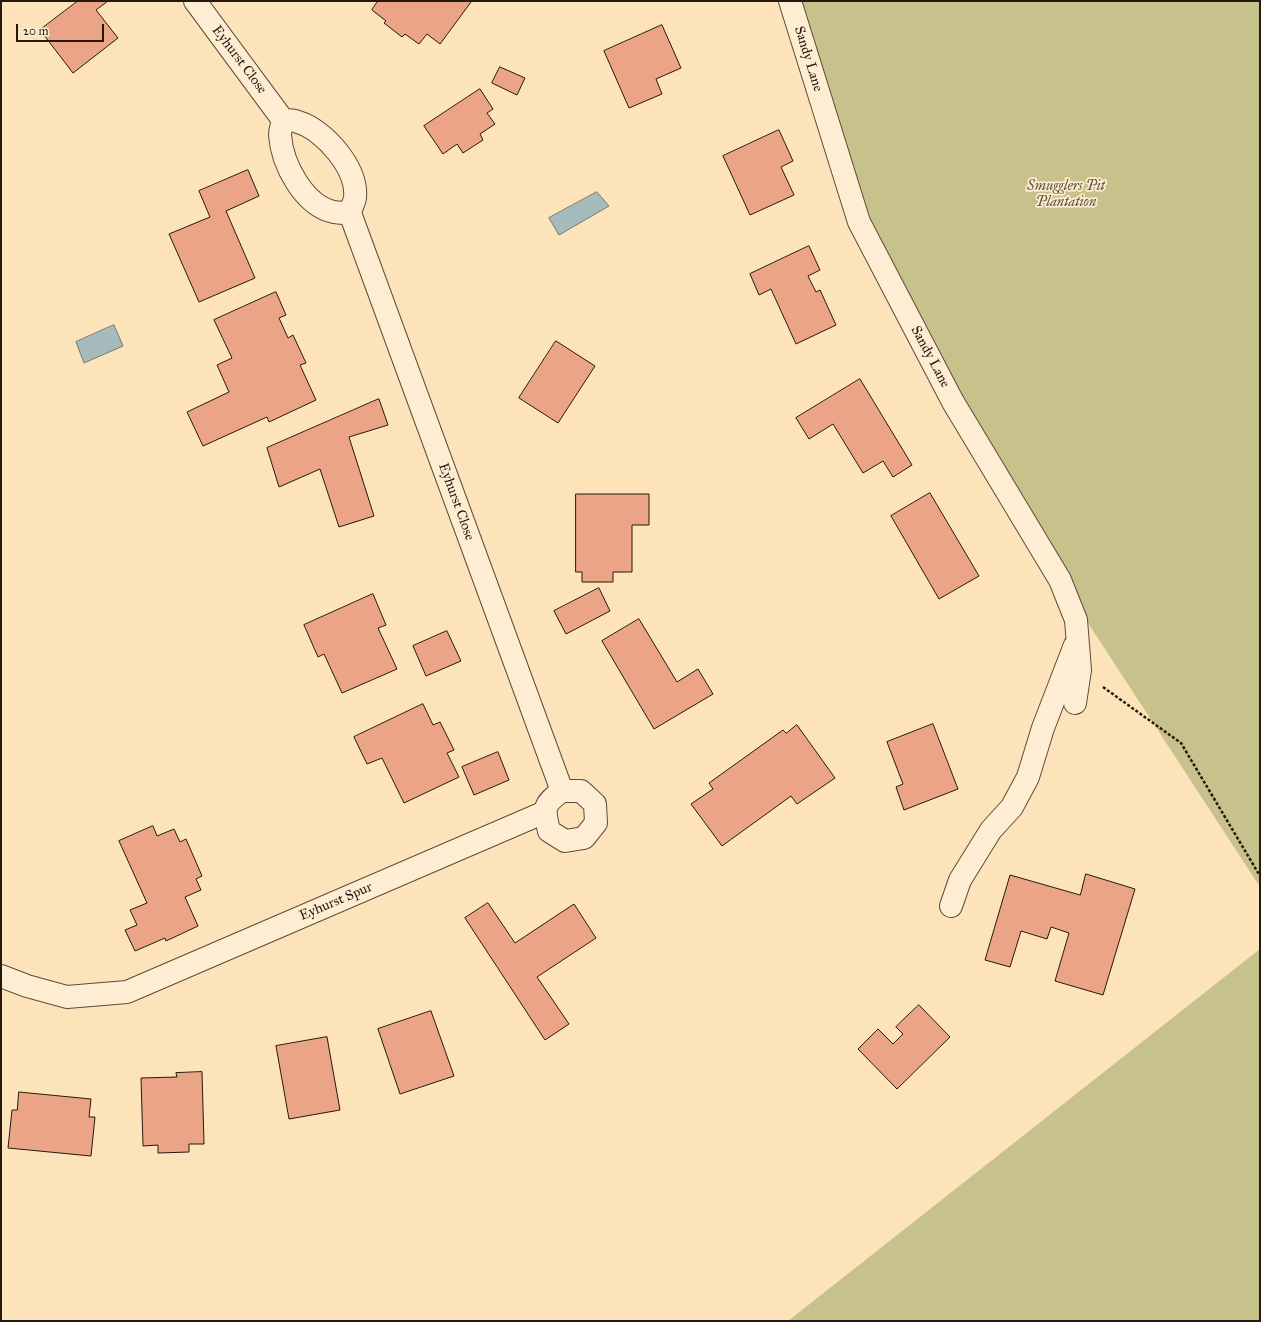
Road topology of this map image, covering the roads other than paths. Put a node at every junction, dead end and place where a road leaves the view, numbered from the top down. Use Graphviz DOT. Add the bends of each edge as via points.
graph roads {
  1 [pos="195,1"];
  2 [pos="790,1"];
  3 [pos="283,120"];
  4 [pos="350,213"];
  5 [pos="1077,638"];
  6 [pos="1074,703"];
  7 [pos="562,791"];
  8 [pos="545,812"];
  9 [pos="951,906"];
  10 [pos="1,976"];
  1 -- 3 [label="street, Eyhurst Close"];
  2 -- 5 [label="street, Sandy Lane" via="859,222 953,402 1060,580 1076,620"];
  3 -- 4 [label="street" via="280,134 286,162 304,193 317,205 334,212"];
  3 -- 4 [label="street" via="298,122 310,128 327,141 346,163 353,180 355,198"];
  4 -- 7 [label="street, Eyhurst Close"];
  5 -- 6 [label="street, Sandy Lane" via="1080,670"];
  5 -- 9 [label="street" via="1043,728 1028,777 1012,807 991,830 960,880"];
  7 -- 8 [label="street" via="550,799"];
  7 -- 8 [label="street" via="581,791 595,804 596,823 584,838 565,841 549,831"];
  8 -- 10 [label="street, Eyhurst Spur" via="127,992 67,997"];
}
